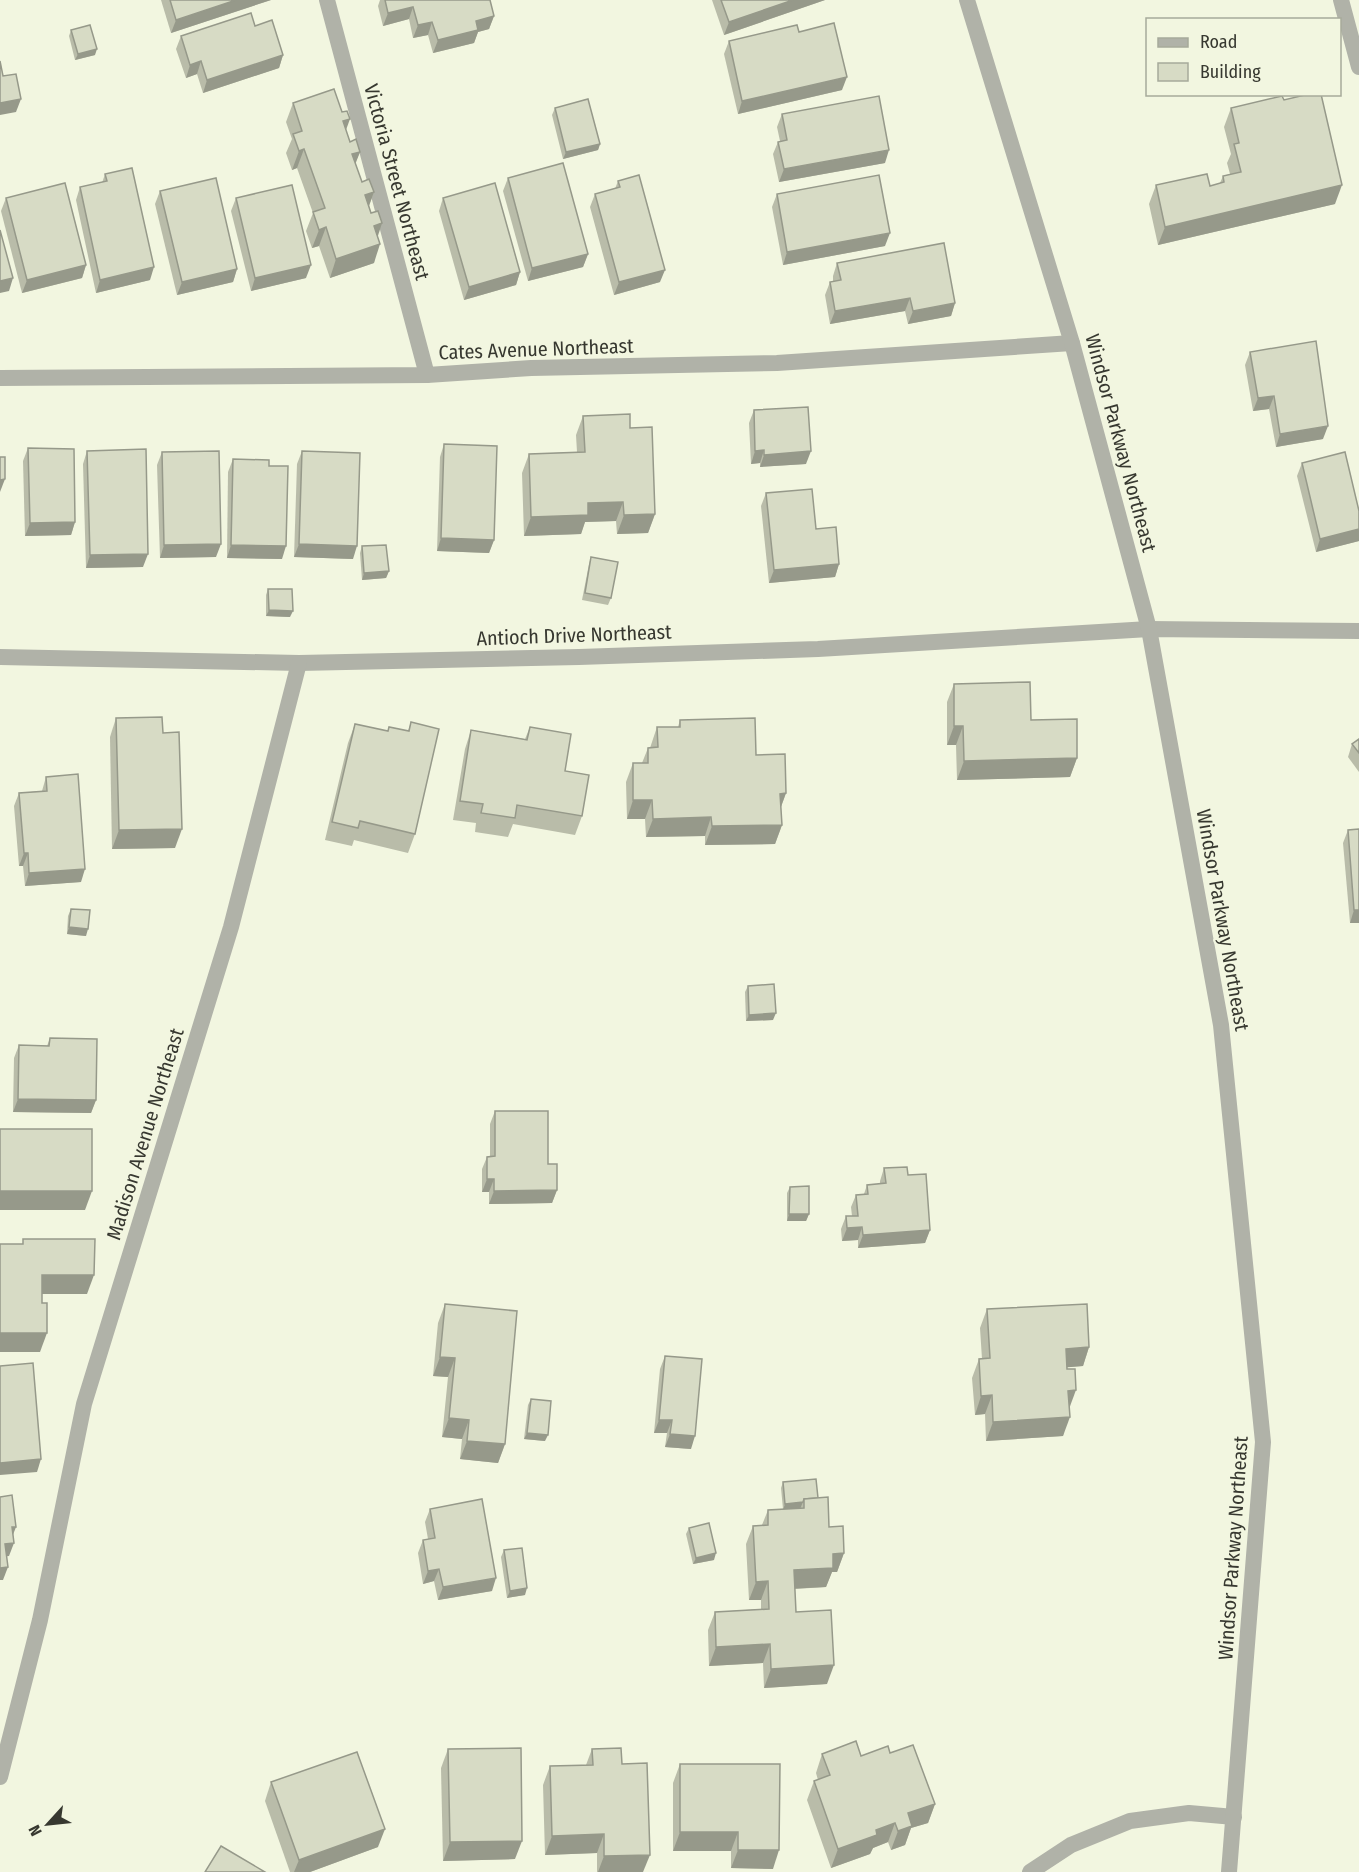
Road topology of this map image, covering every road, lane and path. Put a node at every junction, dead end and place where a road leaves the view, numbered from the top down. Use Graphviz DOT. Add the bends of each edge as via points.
graph roads {
  1 [pos="327,0"];
  2 [pos="967,0"];
  3 [pos="1341,0"];
  4 [pos="1359,67"];
  5 [pos="1072,343"];
  6 [pos="427,375"];
  7 [pos="0,378"];
  8 [pos="1149,629"];
  9 [pos="1359,631"];
  10 [pos="0,657"];
  11 [pos="299,663"];
  12 [pos="0,1777"];
  13 [pos="1234,1817"];
  14 [pos="1030,1872"];
  15 [pos="1229,1872"];
  1 -- 6 [label="street, Victoria Street Northeast"];
  2 -- 5 [label="street, Windsor Parkway Northeast"];
  3 -- 4 [label="street"];
  5 -- 6 [label="street, Cates Avenue Northeast" via="777,363 531,368"];
  5 -- 8 [label="street, Windsor Parkway Northeast"];
  6 -- 7 [label="street, Cates Avenue Northeast"];
  8 -- 9 [label="street, Antioch Drive Northeast"];
  8 -- 11 [label="street, Antioch Drive Northeast" via="818,649"];
  8 -- 13 [label="street, Windsor Parkway Northeast" via="1221,1025 1263,1442"];
  10 -- 11 [label="street, Antioch Drive Northeast"];
  11 -- 12 [label="street, Madison Avenue Northeast" via="231,927 84,1404 40,1620"];
  13 -- 14 [label="street" via="1189,1813 1130,1821 1071,1845"];
  13 -- 15 [label="street, Windsor Parkway Northeast"];
}
